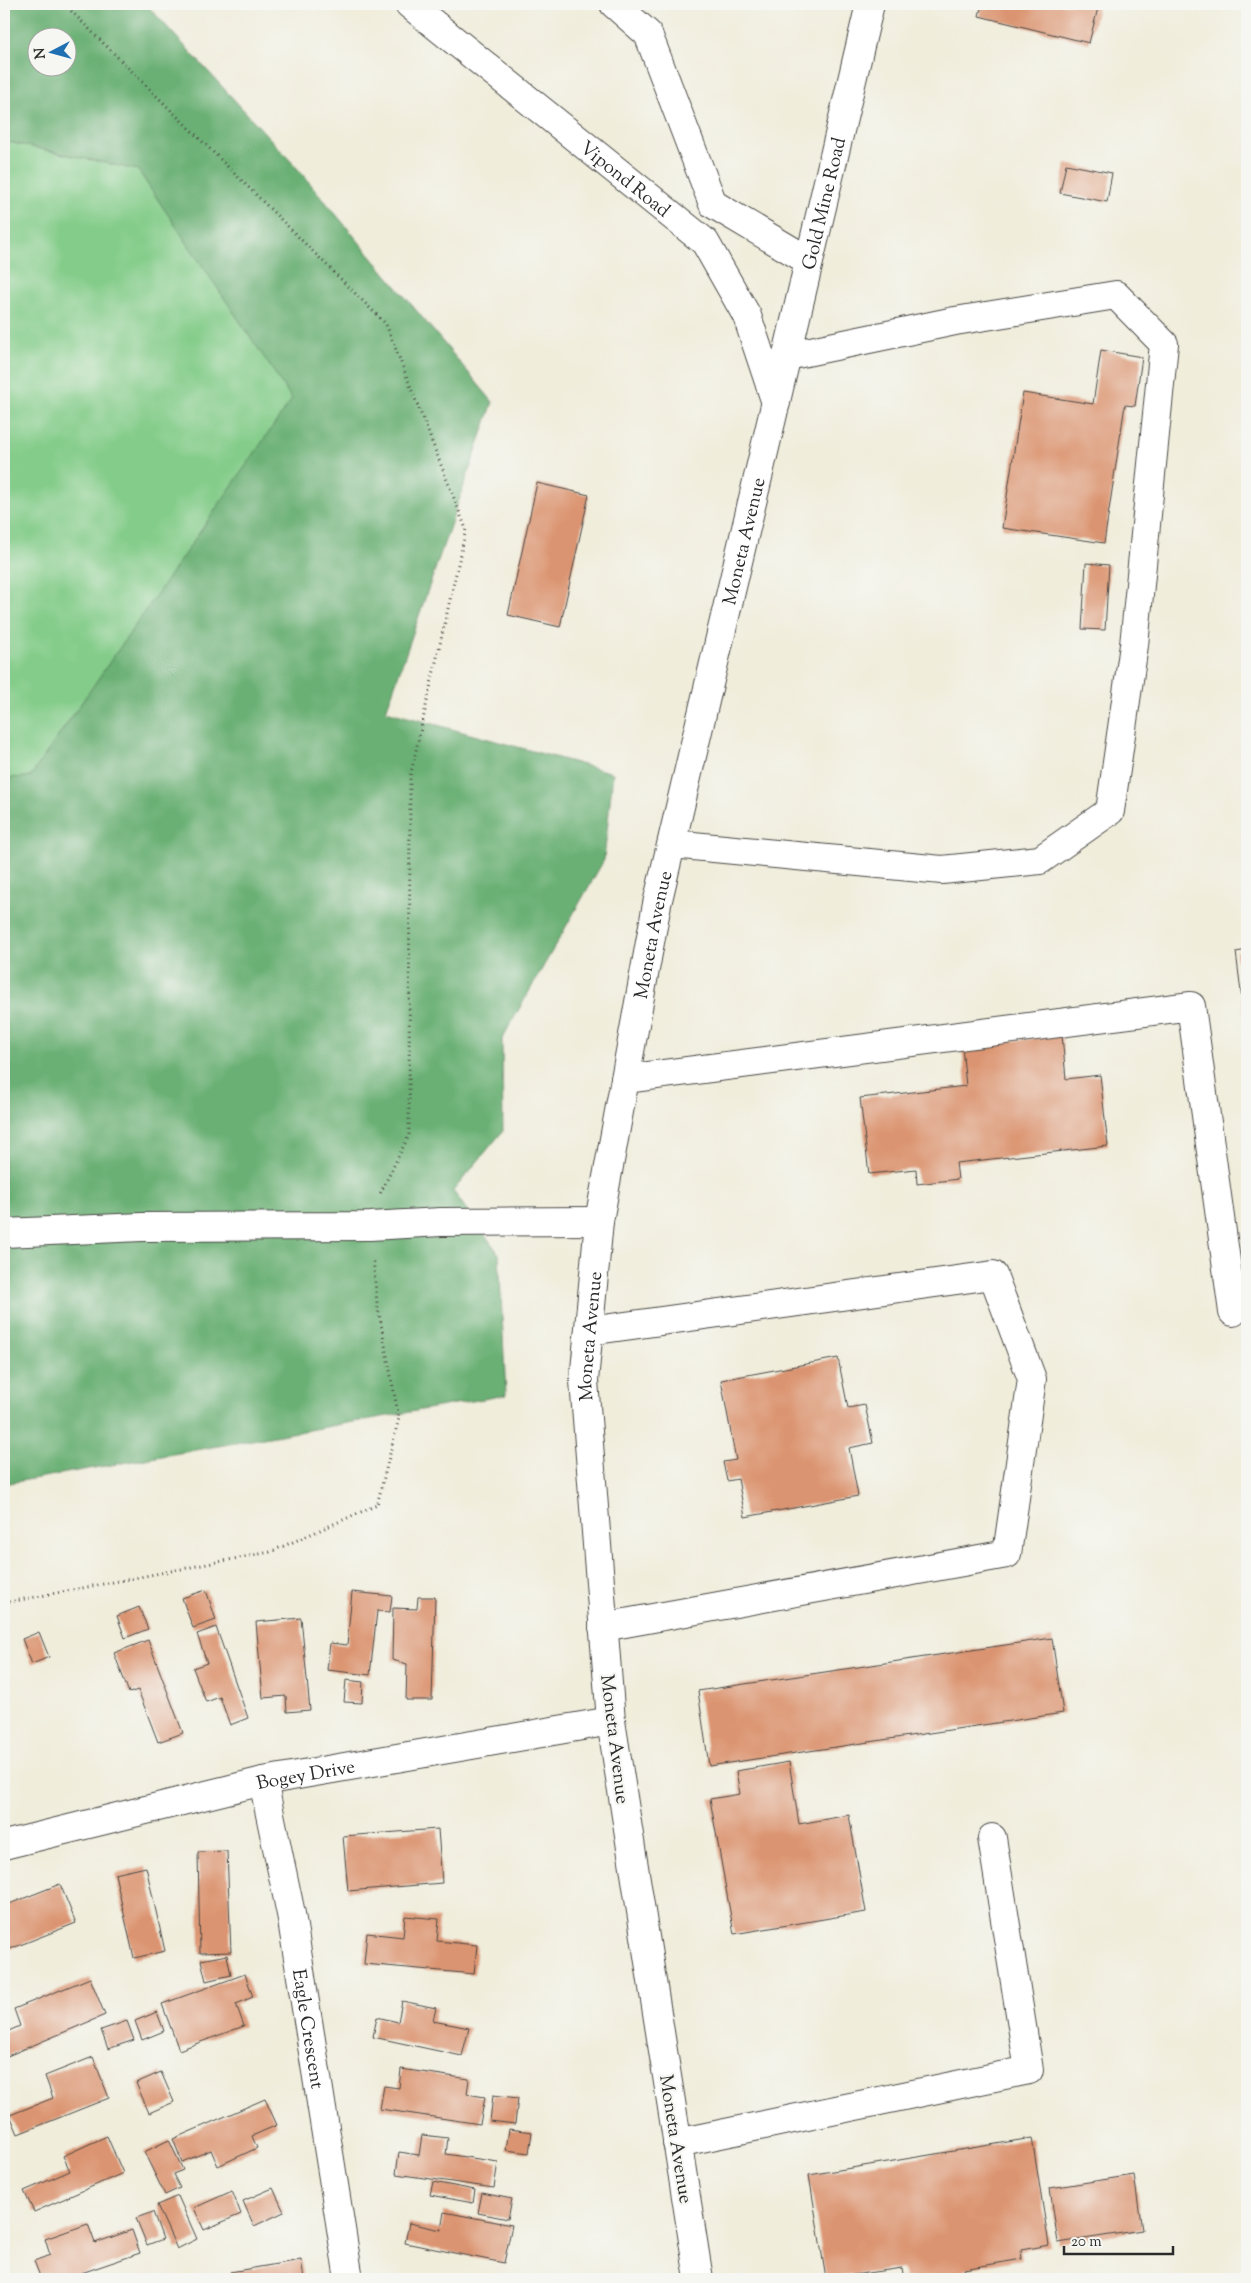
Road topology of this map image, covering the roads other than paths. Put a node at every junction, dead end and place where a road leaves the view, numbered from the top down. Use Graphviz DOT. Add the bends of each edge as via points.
graph roads {
  1 [pos="409,4"];
  2 [pos="614,4"];
  3 [pos="870,4"];
  4 [pos="809,261"];
  5 [pos="787,356"];
  6 [pos="776,403"];
  7 [pos="672,844"];
  8 [pos="626,1079"];
  9 [pos="599,1221"];
  10 [pos="4,1232"];
  11 [pos="1234,1312"];
  12 [pos="589,1331"];
  13 [pos="603,1626"];
  14 [pos="611,1721"];
  15 [pos="263,1781"];
  16 [pos="992,1838"];
  17 [pos="4,1845"];
  18 [pos="677,2143"];
  19 [pos="349,2279"];
  20 [pos="699,2279"];
  1 -- 6 [label="street, Vipond Road" via="705,242 748,316"];
  2 -- 4 [label="street" via="648,34 713,204"];
  3 -- 4 [label="street, Gold Mine Road"];
  4 -- 5 [label="street, Gold Mine Road"];
  5 -- 6 [label="street, Gold Mine Road"];
  5 -- 7 [label="street" via="955,321 1116,295 1164,344 1134,645 1110,811 1040,860 942,870"];
  6 -- 7 [label="street, Moneta Avenue"];
  7 -- 8 [label="street, Moneta Avenue" via="657,904"];
  8 -- 9 [label="street, Moneta Avenue"];
  8 -- 11 [label="street" via="1191,1006"];
  9 -- 10 [label="street"];
  9 -- 12 [label="street, Moneta Avenue"];
  12 -- 13 [label="street, Moneta Avenue" via="584,1381"];
  12 -- 13 [label="street" via="993,1275 1032,1379 1007,1554"];
  13 -- 14 [label="street, Moneta Avenue"];
  14 -- 15 [label="street, Bogey Drive"];
  14 -- 18 [label="street, Moneta Avenue"];
  15 -- 17 [label="street, Bogey Drive"];
  15 -- 19 [label="street, Eagle Crescent" via="291,1914"];
  16 -- 18 [label="street" via="1029,2070"];
  18 -- 20 [label="street, Moneta Avenue"];
}
